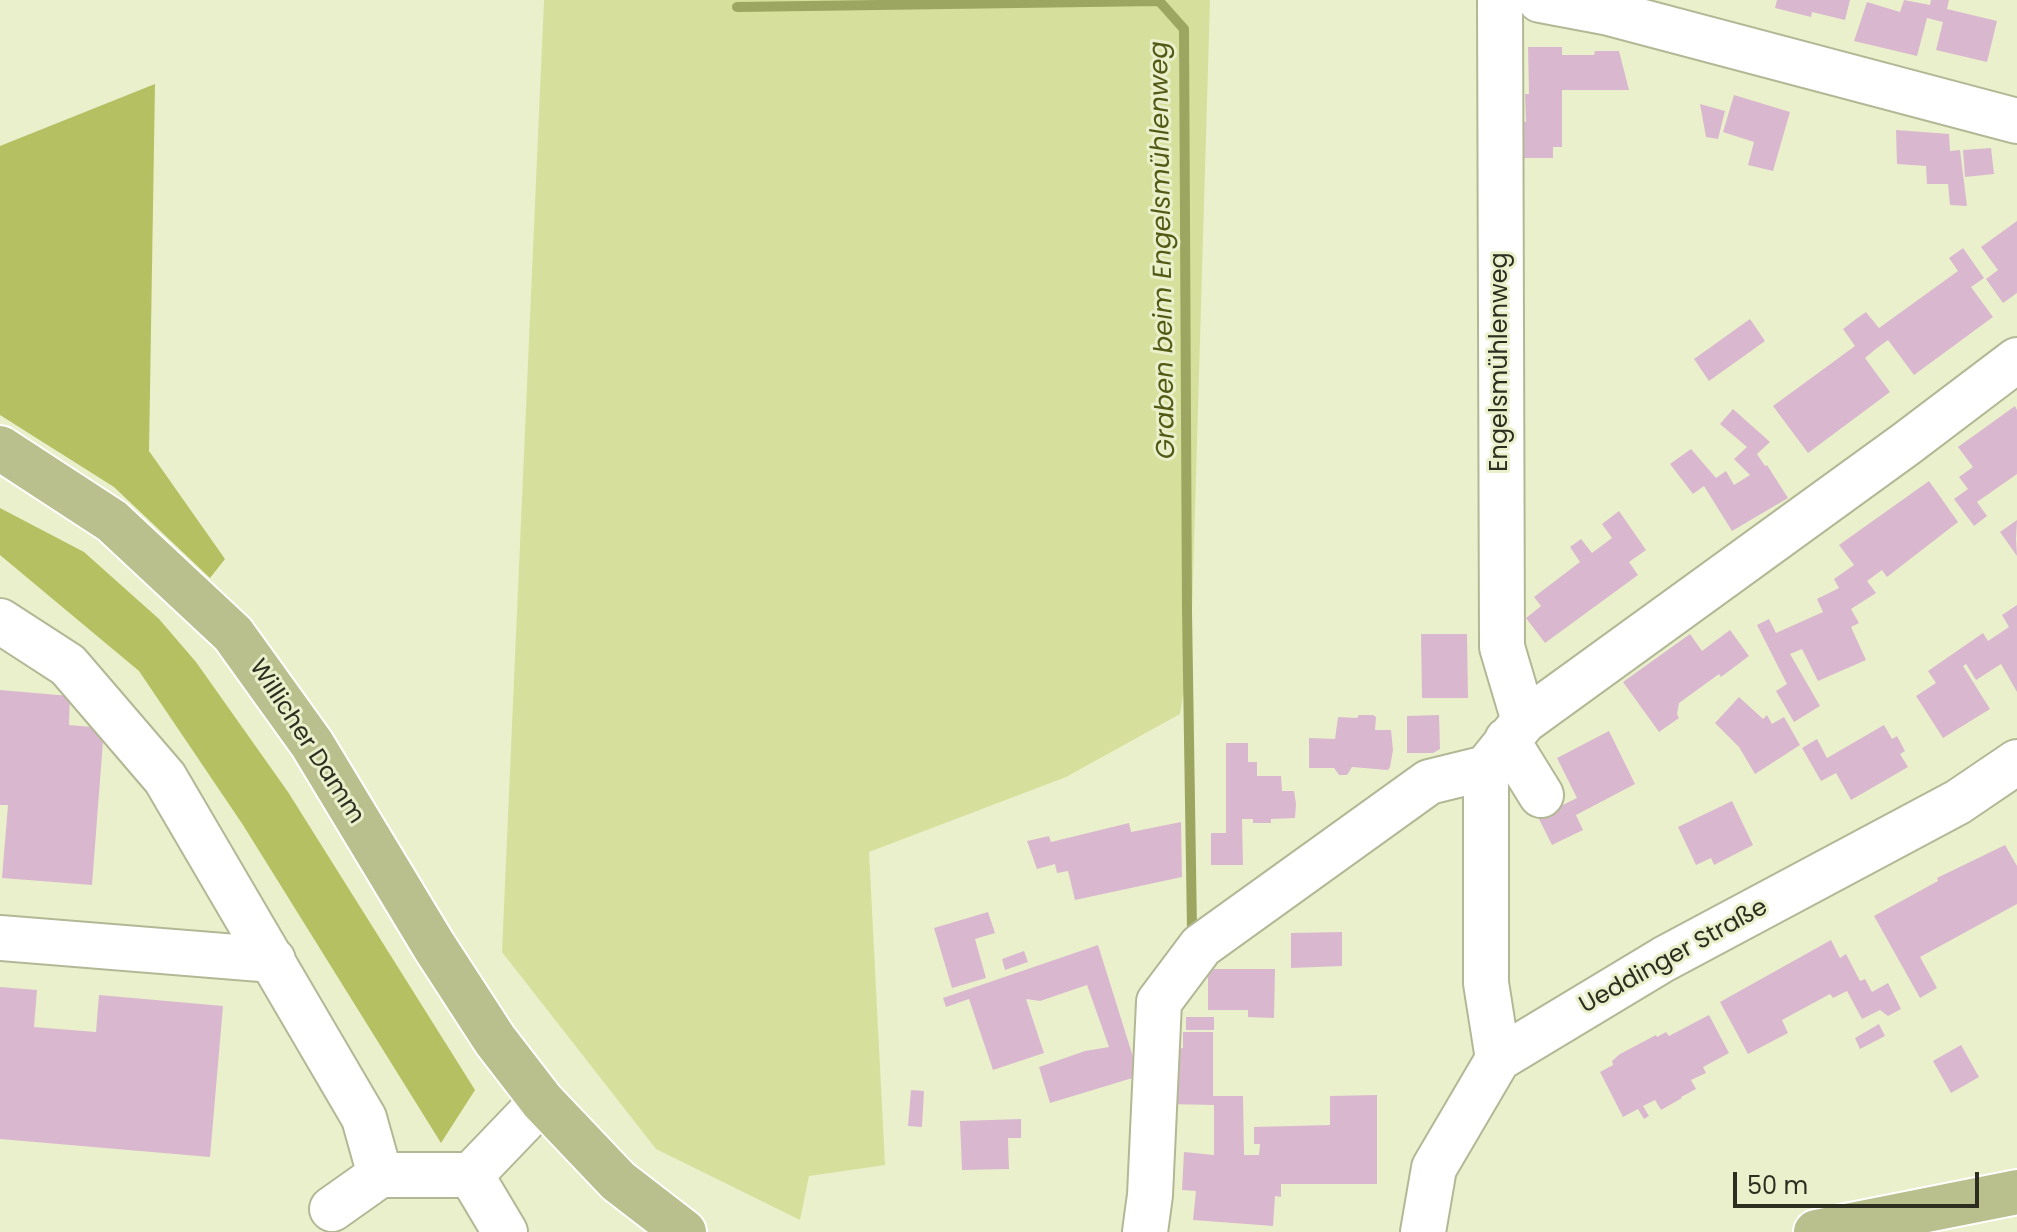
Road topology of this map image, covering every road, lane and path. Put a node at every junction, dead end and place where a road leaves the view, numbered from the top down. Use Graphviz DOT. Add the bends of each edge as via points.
graph roads {
  1 [pos="1500,0"];
  2 [pos="1540,0"];
  3 [pos="2017,121"];
  4 [pos="2017,360"];
  5 [pos="0,448"];
  6 [pos="0,621"];
  7 [pos="1505,743"];
  8 [pos="2017,762"];
  9 [pos="1541,795"];
  10 [pos="0,938"];
  11 [pos="273,960"];
  12 [pos="1498,1059"];
  13 [pos="542,1101"];
  14 [pos="380,1175"];
  15 [pos="471,1175"];
  16 [pos="2017,1192"];
  17 [pos="332,1209"];
  18 [pos="505,1232"];
  19 [pos="684,1232"];
  20 [pos="1145,1232"];
  21 [pos="1423,1232"];
  22 [pos="1816,1232"];
  1 -- 7 [label="street, Engelsmühlenweg"];
  2 -- 3 [label="street" via="1609,13"];
  4 -- 7 [label="street"];
  5 -- 13 [label="main road, Willicher Damm" via="112,521 233,634 312,744 495,1040"];
  6 -- 11 [label="street" via="68,665 165,778"];
  7 -- 9 [label="street"];
  7 -- 12 [label="street, Engelsmühlenweg" via="1486,983"];
  7 -- 20 [label="street" via="1429,782 1192,957 1159,1002"];
  8 -- 12 [label="street, Ueddinger Straße" via="1958,802 1664,959"];
  10 -- 11 [label="street"];
  11 -- 14 [label="street" via="364,1118"];
  12 -- 21 [label="street, Ueddinger Straße" via="1434,1168"];
  13 -- 15 [label="street"];
  13 -- 19 [label="main road, Willicher Damm" via="618,1181"];
  14 -- 15 [label="street"];
  14 -- 17 [label="street"];
  15 -- 18 [label="street"];
  16 -- 22 [label="main road"];
}
